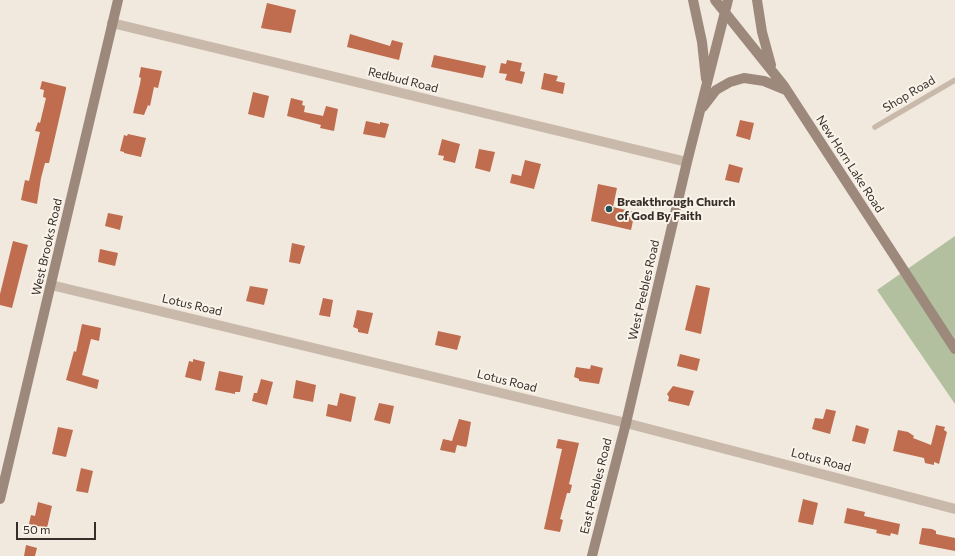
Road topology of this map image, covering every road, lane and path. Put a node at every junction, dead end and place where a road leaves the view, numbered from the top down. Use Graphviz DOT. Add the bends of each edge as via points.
graph roads {
  1 [pos="118,0"];
  2 [pos="693,0"];
  3 [pos="715,0"];
  4 [pos="728,0"];
  5 [pos="757,0"];
  6 [pos="725,11"];
  7 [pos="112,23"];
  8 [pos="773,71"];
  9 [pos="955,80"];
  10 [pos="707,85"];
  11 [pos="787,90"];
  12 [pos="700,110"];
  13 [pos="875,128"];
  14 [pos="687,162"];
  15 [pos="51,284"];
  16 [pos="955,349"];
  17 [pos="626,423"];
  18 [pos="0,500"];
  19 [pos="955,509"];
  20 [pos="592,556"];
  1 -- 7 [label="main road, West Brooks Road"];
  2 -- 10 [label="main road" via="702,42"];
  3 -- 6 [label="main road, New Horn Lake Road"];
  4 -- 6 [label="main road, West Peebles Road"];
  5 -- 8 [label="main road" via="762,32"];
  6 -- 8 [label="main road, New Horn Lake Road"];
  6 -- 10 [label="main road, West Peebles Road"];
  7 -- 14 [label="street, Redbud Road"];
  7 -- 15 [label="main road, West Brooks Road"];
  8 -- 11 [label="main road, New Horn Lake Road"];
  9 -- 13 [label="lane, Shop Road"];
  10 -- 12 [label="main road, West Peebles Road"];
  11 -- 12 [label="main road" via="764,81 744,78 716,90"];
  11 -- 16 [label="main road, New Horn Lake Road"];
  12 -- 14 [label="main road, West Peebles Road"];
  14 -- 17 [label="main road, West Peebles Road"];
  15 -- 17 [label="street, Lotus Road"];
  15 -- 18 [label="main road, West Brooks Road"];
  17 -- 19 [label="street, Lotus Road"];
  17 -- 20 [label="main road, East Peebles Road"];
}
